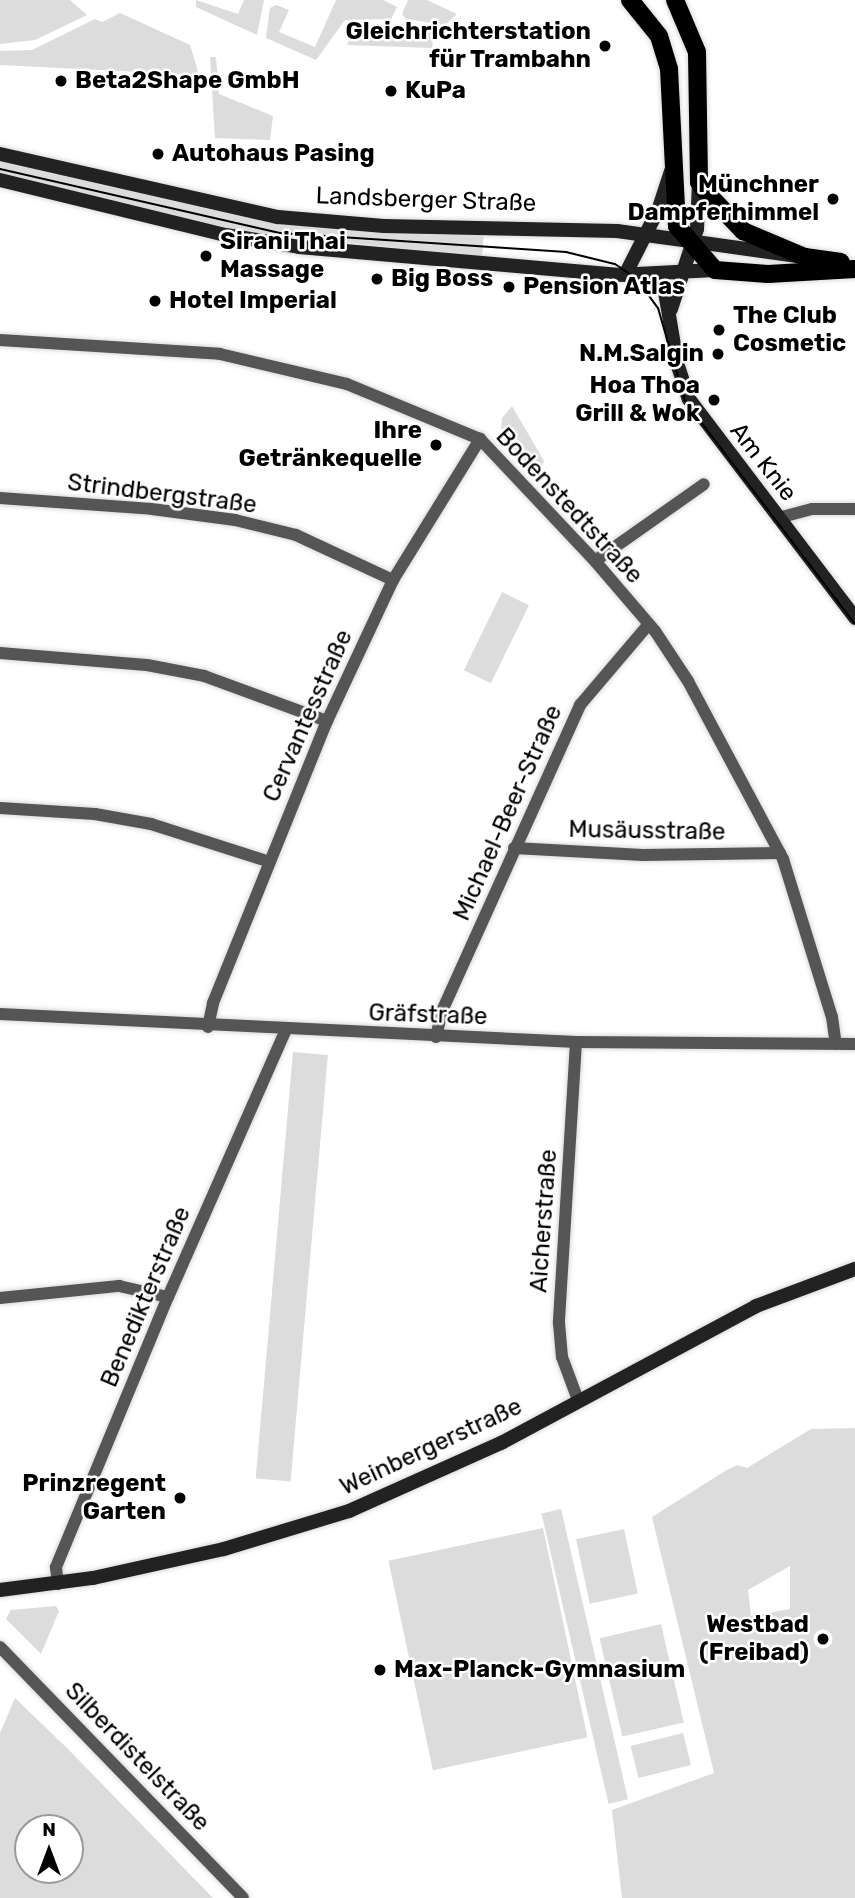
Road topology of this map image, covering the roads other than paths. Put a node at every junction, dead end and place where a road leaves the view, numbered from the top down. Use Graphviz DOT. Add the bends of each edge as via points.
graph roads {
  1 [pos="629,0"];
  2 [pos="675,0"];
  3 [pos="0,154"];
  4 [pos="672,166"];
  5 [pos="0,180"];
  6 [pos="699,182"];
  7 [pos="646,234"];
  8 [pos="692,242"];
  9 [pos="805,257"];
  10 [pos="855,267"];
  11 [pos="715,270"];
  12 [pos="680,272"];
  13 [pos="662,274"];
  14 [pos="625,275"];
  15 [pos="669,319"];
  16 [pos="0,340"];
  17 [pos="480,439"];
  18 [pos="704,484"];
  19 [pos="0,498"];
  20 [pos="855,509"];
  21 [pos="778,518"];
  22 [pos="595,561"];
  23 [pos="393,580"];
  24 [pos="855,618"];
  25 [pos="649,624"];
  26 [pos="0,653"];
  27 [pos="327,721"];
  28 [pos="0,808"];
  29 [pos="514,848"];
  30 [pos="780,853"];
  31 [pos="267,861"];
  32 [pos="0,1014"];
  33 [pos="208,1027"];
  34 [pos="286,1030"];
  35 [pos="436,1037"];
  36 [pos="576,1042"];
  37 [pos="836,1044"];
  38 [pos="855,1044"];
  39 [pos="855,1269"];
  40 [pos="168,1297"];
  41 [pos="0,1298"];
  42 [pos="578,1400"];
  43 [pos="58,1584"];
  44 [pos="0,1590"];
  45 [pos="0,1647"];
  46 [pos="243,1898"];
  1 -- 4 [label="main road" via="653,26 667,60"];
  2 -- 6 [label="main road" via="697,52"];
  3 -- 7 [label="main road, Landsberger Straße" via="278,217 384,226"];
  4 -- 7 [label="main road"];
  4 -- 8 [label="main road" via="677,226"];
  5 -- 14 [label="main road, Landsberger Straße" via="226,235 299,247"];
  6 -- 8 [label="main road, Am Knie" via="699,217"];
  6 -- 9 [label="main road" via="738,228"];
  7 -- 8 [label="main road, Landsberger Straße"];
  7 -- 14 [label="main road"];
  8 -- 9 [label="main road, Landsberger Straße"];
  8 -- 11 [label="main road"];
  8 -- 12 [label="main road, Am Knie"];
  9 -- 10 [label="main road, Landsberger Straße"];
  10 -- 11 [label="main road, Landsberger Straße" via="768,274"];
  11 -- 12 [label="main road, Landsberger Straße"];
  12 -- 13 [label="main road, Landsberger Straße"];
  12 -- 15 [label="main road, Am Knie"];
  13 -- 14 [label="main road, Landsberger Straße"];
  13 -- 15 [label="main road, Am Knie"];
  15 -- 21 [label="main road, Am Knie" via="689,399"];
  16 -- 17 [label="street, Bodenstedtstraße" via="220,354 348,384"];
  17 -- 22 [label="street, Bodenstedtstraße"];
  17 -- 23 [label="street, Cervantesstraße"];
  18 -- 22 [label="street"];
  19 -- 23 [label="street, Strindbergstraße" via="235,520 296,535"];
  20 -- 21 [label="street" via="812,509"];
  21 -- 24 [label="main road, Am Knie"];
  22 -- 25 [label="street, Bodenstedtstraße"];
  23 -- 27 [label="street, Cervantesstraße"];
  25 -- 29 [label="street, Michael-Beer-Straße" via="580,705"];
  25 -- 30 [label="street, Bodenstedtstraße" via="688,681"];
  26 -- 27 [label="street" via="147,665 193,674 245,688"];
  27 -- 31 [label="street, Cervantesstraße"];
  28 -- 31 [label="street" via="95,814 151,824"];
  29 -- 30 [label="street, Musäusstraße" via="643,855"];
  29 -- 35 [label="street, Michael-Beer-Straße" via="442,1011"];
  30 -- 37 [label="street, Bodenstedtstraße" via="832,1017"];
  31 -- 33 [label="street, Cervantesstraße"];
  32 -- 33 [label="street, Gräfstraße"];
  33 -- 34 [label="street, Gräfstraße"];
  34 -- 35 [label="street, Gräfstraße"];
  34 -- 40 [label="street, Benedikterstraße"];
  35 -- 36 [label="street, Gräfstraße"];
  36 -- 37 [label="street, Gräfstraße"];
  36 -- 42 [label="street, Aicherstraße" via="559,1323 562,1357"];
  37 -- 38 [label="street, Gräfstraße"];
  39 -- 42 [label="main road, Weinbergerstraße" via="756,1306"];
  40 -- 41 [label="street" via="119,1286"];
  40 -- 43 [label="street, Benedikterstraße" via="57,1567"];
  42 -- 43 [label="main road, Weinbergerstraße" via="423,1481 321,1521 224,1549"];
  43 -- 44 [label="main road, Weinbergerstraße"];
  45 -- 46 [label="street, Silberdistelstraße"];
}
